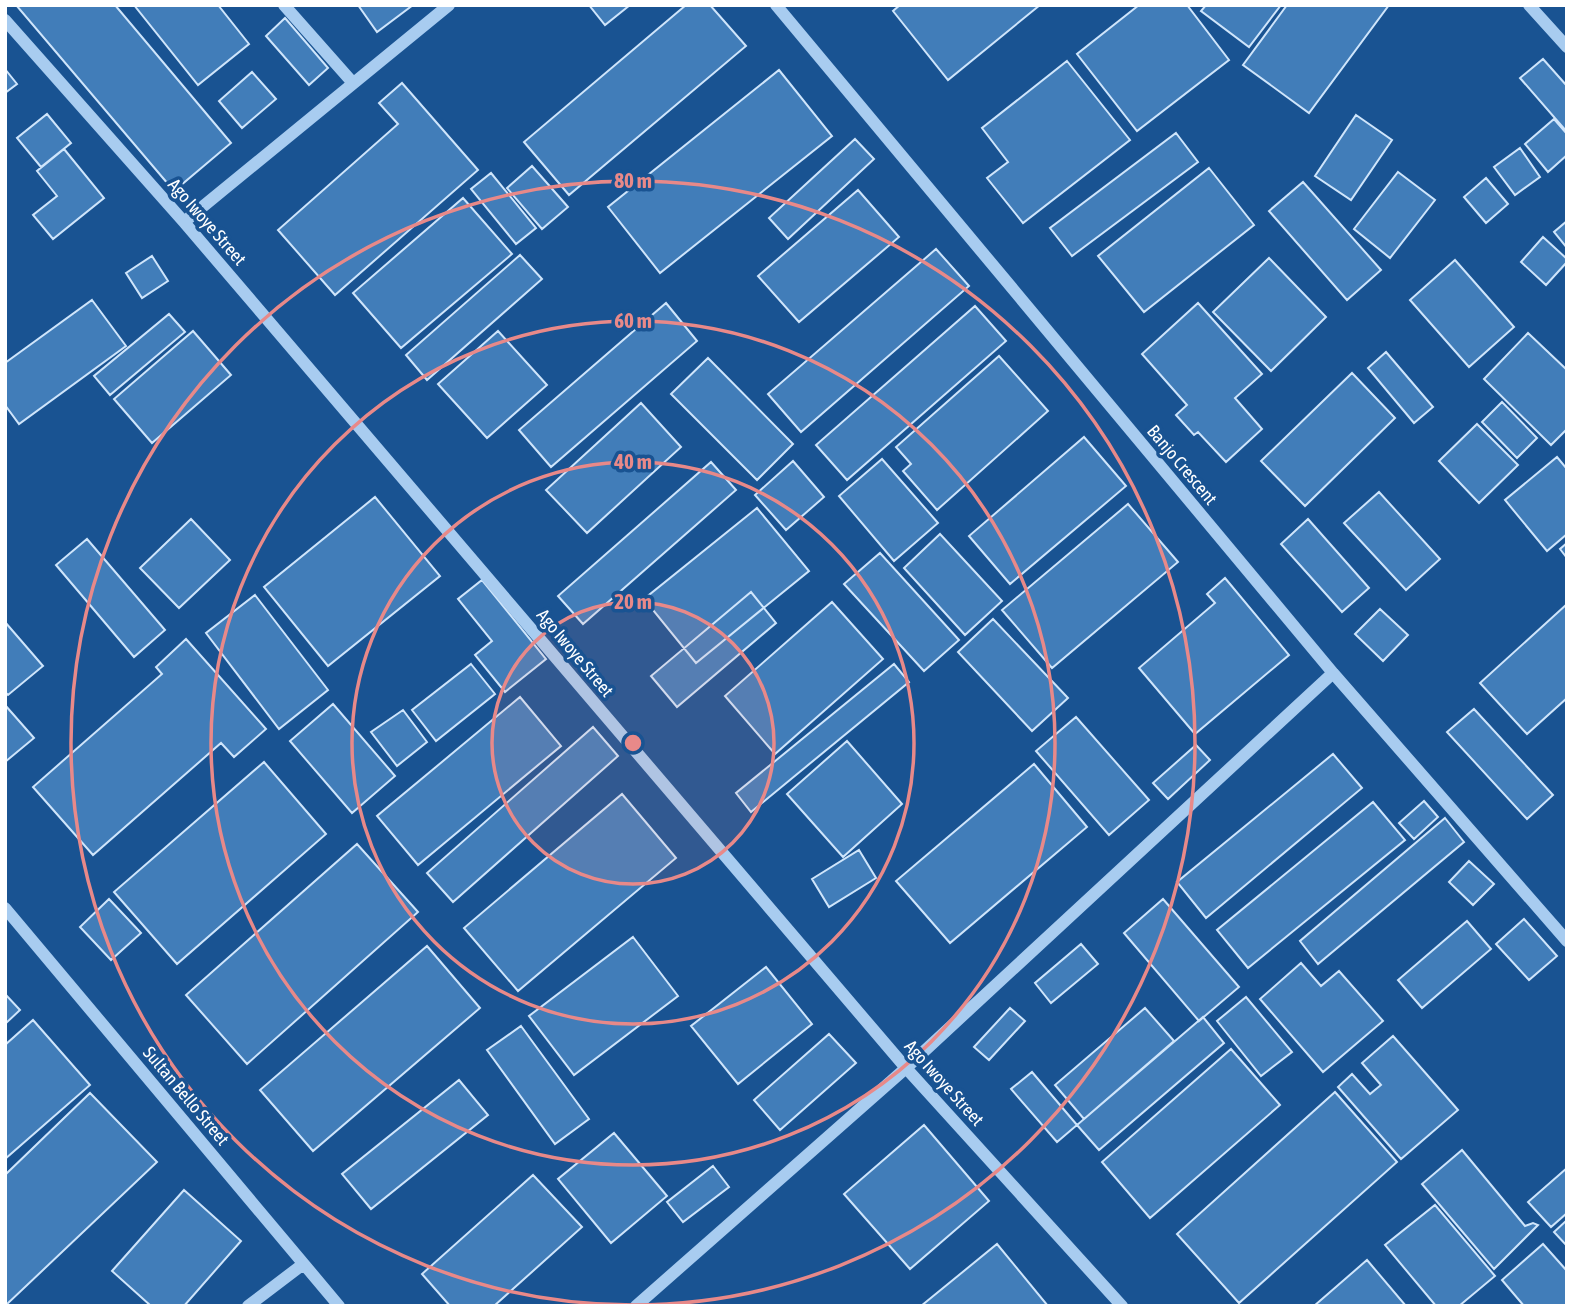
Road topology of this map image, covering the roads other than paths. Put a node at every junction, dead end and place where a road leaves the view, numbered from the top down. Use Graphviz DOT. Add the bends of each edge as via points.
graph roads {
  1 [pos="284,5"];
  2 [pos="449,5"];
  3 [pos="776,5"];
  4 [pos="1529,5"];
  5 [pos="5,20"];
  6 [pos="1567,47"];
  7 [pos="354,83"];
  8 [pos="184,222"];
  9 [pos="1334,673"];
  10 [pos="5,908"];
  11 [pos="1567,942"];
  12 [pos="906,1068"];
  13 [pos="302,1265"];
  14 [pos="248,1306"];
  15 [pos="339,1306"];
  16 [pos="636,1306"];
  17 [pos="1122,1306"];
  1 -- 7 [label="street"];
  2 -- 7 [label="street"];
  3 -- 9 [label="street, Banjo Crescent"];
  4 -- 6 [label="street"];
  5 -- 8 [label="street, Ago Iwoye Street"];
  7 -- 8 [label="street"];
  8 -- 12 [label="street, Ago Iwoye Street"];
  9 -- 11 [label="street, Banjo Crescent"];
  9 -- 12 [label="street"];
  10 -- 13 [label="street, Sultan Bello Street"];
  12 -- 16 [label="street"];
  12 -- 17 [label="street, Ago Iwoye Street"];
  13 -- 14 [label="street"];
  13 -- 15 [label="street, Sultan Bello Street"];
}
